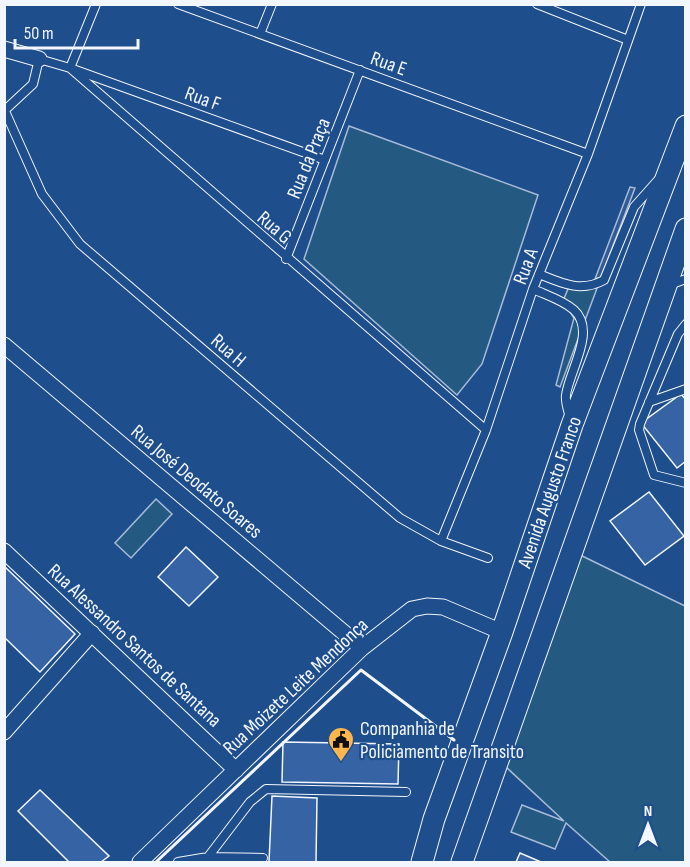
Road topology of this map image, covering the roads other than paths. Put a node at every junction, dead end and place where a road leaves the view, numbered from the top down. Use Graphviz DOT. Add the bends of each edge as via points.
graph roads {
  1 [pos="96,4"];
  2 [pos="178,4"];
  3 [pos="272,4"];
  4 [pos="537,4"];
  5 [pos="641,4"];
  6 [pos="260,34"];
  7 [pos="628,40"];
  8 [pos="4,49"];
  9 [pos="39,59"];
  10 [pos="70,68"];
  11 [pos="360,70"];
  12 [pos="5,109"];
  13 [pos="686,126"];
  14 [pos="588,154"];
  15 [pos="325,160"];
  16 [pos="670,169"];
  17 [pos="686,229"];
  18 [pos="286,259"];
  19 [pos="539,274"];
  20 [pos="686,279"];
  21 [pos="665,286"];
  22 [pos="532,290"];
  23 [pos="686,324"];
  24 [pos="4,345"];
  25 [pos="686,389"];
  26 [pos="649,402"];
  27 [pos="572,425"];
  28 [pos="486,430"];
  29 [pos="686,483"];
  30 [pos="441,541"];
  31 [pos="4,551"];
  32 [pos="488,558"];
  33 [pos="502,632"];
  34 [pos="92,633"];
  35 [pos="362,648"];
  36 [pos="4,732"];
  37 [pos="236,770"];
  38 [pos="406,792"];
  39 [pos="208,857"];
  40 [pos="262,858"];
  41 [pos="140,862"];
  42 [pos="178,862"];
  43 [pos="422,862"];
  44 [pos="462,862"];
  1 -- 10 [label="lane"];
  2 -- 6 [label="lane, Rua E"];
  3 -- 6 [label="lane"];
  4 -- 7 [label="lane"];
  5 -- 7 [label="lane, Rua A"];
  6 -- 11 [label="lane, Rua E"];
  7 -- 14 [label="lane, Rua A"];
  8 -- 9 [label="street"];
  9 -- 10 [label="lane, Rua G"];
  9 -- 12 [label="lane" via="33,84"];
  10 -- 15 [label="lane, Rua F"];
  10 -- 18 [label="lane, Rua G"];
  11 -- 14 [label="lane, Rua E"];
  11 -- 15 [label="lane, Rua da Praça"];
  12 -- 30 [label="lane, Rua H" via="42,194 80,244 400,518"];
  13 -- 16 [label="main road, Avenida Augusto Franco"];
  14 -- 19 [label="lane, Rua A"];
  15 -- 18 [label="lane, Rua da Praça"];
  16 -- 19 [label="lane" via="634,207 604,280 590,286 568,286"];
  16 -- 27 [label="main road, Avenida Augusto Franco"];
  17 -- 21 [label="main road, Avenida Augusto Franco"];
  18 -- 28 [label="lane, Rua G"];
  19 -- 22 [label="lane, Rua A"];
  20 -- 21 [label="lane"];
  21 -- 44 [label="main road, Avenida Augusto Franco"];
  22 -- 27 [label="lane" via="575,311 582,325 583,336 566,395"];
  22 -- 28 [label="lane, Rua A"];
  23 -- 26 [label="lane"];
  24 -- 35 [label="street, Rua José Deodato Soares"];
  25 -- 26 [label="lane"];
  26 -- 29 [label="lane" via="639,430 654,475"];
  27 -- 33 [label="main road, Avenida Augusto Franco"];
  28 -- 30 [label="lane, Rua A"];
  30 -- 32 [label="lane, Rua H"];
  31 -- 34 [label="street, Rua Alessandro Santos de Santana"];
  33 -- 35 [label="street, Rua Moizete Leite Mendonça" via="442,607 427,606 412,609"];
  33 -- 43 [label="main road, Avenida Augusto Franco"];
  34 -- 36 [label="street"];
  34 -- 37 [label="street, Rua Alessandro Santos de Santana"];
  35 -- 37 [label="street, Rua Moizete Leite Mendonça"];
  37 -- 41 [label="street, Rua Moizete Leite Mendonça"];
  38 -- 39 [label="lane" via="266,789 250,802"];
  39 -- 40 [label="lane"];
  39 -- 42 [label="lane"];
}
